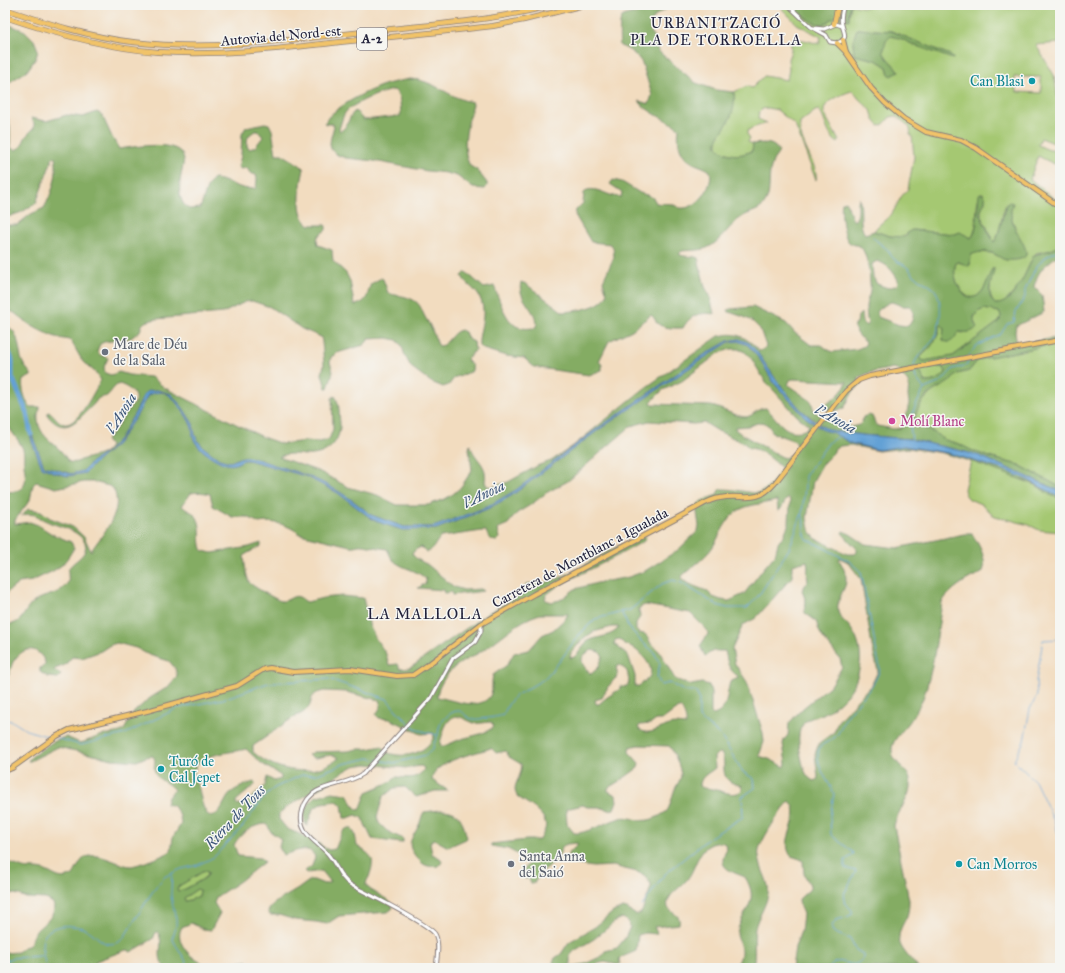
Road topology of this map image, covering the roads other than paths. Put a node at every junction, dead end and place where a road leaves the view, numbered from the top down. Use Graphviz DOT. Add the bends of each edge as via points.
graph roads {
  1 [pos="553,5"];
  2 [pos="584,5"];
  3 [pos="788,5"];
  4 [pos="838,5"];
  5 [pos="844,5"];
  6 [pos="5,9"];
  7 [pos="5,17"];
  8 [pos="834,24"];
  9 [pos="842,26"];
  10 [pos="811,27"];
  11 [pos="828,27"];
  12 [pos="826,36"];
  13 [pos="843,40"];
  14 [pos="837,43"];
  15 [pos="846,52"];
  16 [pos="1060,207"];
  17 [pos="1060,340"];
  18 [pos="481,624"];
  19 [pos="5,771"];
  20 [pos="436,968"];
  1 -- 6 [label="highway, Autovia del Nord-est / A-2" via="480,20 272,42 198,46 143,43 98,36"];
  2 -- 7 [label="highway, Autovia del Nord-est / A-2" via="493,26 268,50 212,53 158,52 112,46"];
  3 -- 10 [label="street"];
  4 -- 8 [label="highway"];
  5 -- 9 [label="street"];
  8 -- 9 [label="street"];
  8 -- 11 [label="street"];
  9 -- 13 [label="street" via="845,32"];
  10 -- 11 [label="street"];
  10 -- 12 [label="street"];
  11 -- 12 [label="street"];
  12 -- 14 [label="street" via="830,42"];
  13 -- 14 [label="street"];
  13 -- 15 [label="main road"];
  14 -- 15 [label="main road"];
  15 -- 16 [label="main road" via="871,88 904,119 926,132 953,137 976,148"];
  17 -- 18 [label="main road, Carretera de Montblanc a Igualada" via="866,377 846,391 764,493 752,497 725,497 713,500"];
  18 -- 19 [label="main road, Carretera de Montblanc a Igualada" via="413,675 397,676 350,669 293,672 264,669 237,686 69,730"];
  18 -- 20 [label="street" via="481,631 475,642 453,658 435,692 368,769 357,778 316,792 305,802 302,810 301,819 306,833 332,858 339,873 348,883 423,924 434,933 437,946"];
}
